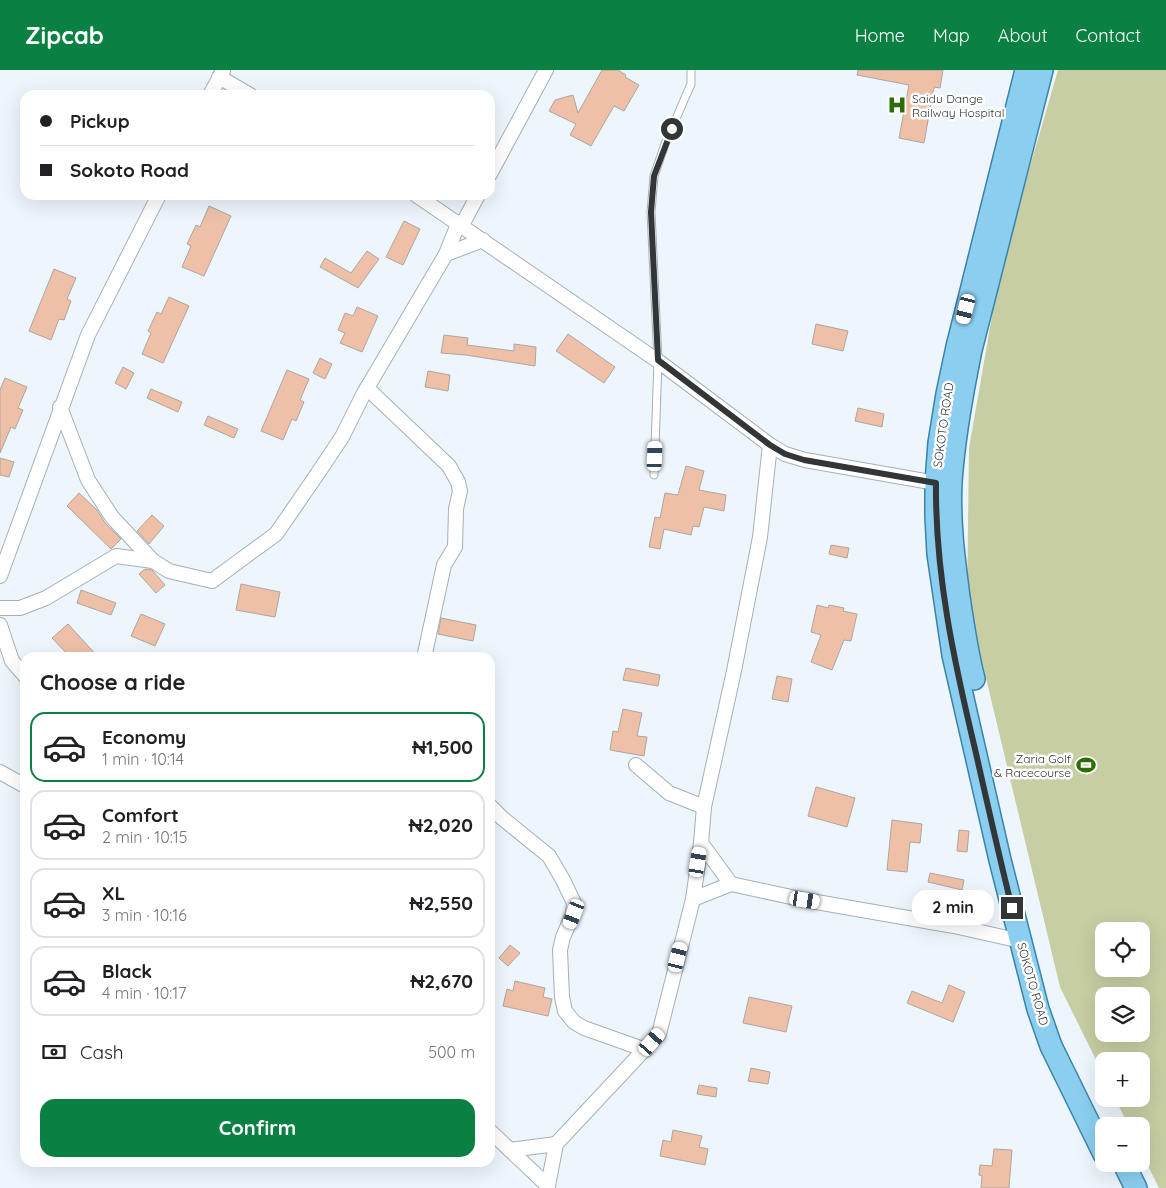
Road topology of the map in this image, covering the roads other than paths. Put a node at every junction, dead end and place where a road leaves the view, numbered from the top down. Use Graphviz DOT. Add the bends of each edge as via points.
graph roads {
  1 [pos="546,70"];
  2 [pos="692,70"];
  3 [pos="1026,70"];
  4 [pos="1042,70"];
  5 [pos="221,74"];
  6 [pos="213,90"];
  7 [pos="243,90"];
  8 [pos="495,165"];
  9 [pos="156,200"];
  10 [pos="424,200"];
  11 [pos="475,200"];
  12 [pos="460,224"];
  13 [pos="484,240"];
  14 [pos="446,254"];
  15 [pos="658,360"];
  16 [pos="367,388"];
  17 [pos="60,407"];
  18 [pos="770,445"];
  19 [pos="654,475"];
  20 [pos="936,483"];
  21 [pos="153,561"];
  22 [pos="0,576"];
  23 [pos="0,608"];
  24 [pos="0,625"];
  25 [pos="425,652"];
  26 [pos="20,670"];
  27 [pos="636,765"];
  28 [pos="0,772"];
  29 [pos="20,783"];
  30 [pos="704,808"];
  31 [pos="495,811"];
  32 [pos="702,843"];
  33 [pos="731,884"];
  34 [pos="693,899"];
  35 [pos="1020,941"];
  36 [pos="646,1050"];
  37 [pos="1102,1117"];
  38 [pos="495,1136"];
  39 [pos="1095,1136"];
  40 [pos="556,1144"];
  41 [pos="510,1150"];
  42 [pos="1112,1172"];
  43 [pos="1128,1172"];
  44 [pos="1120,1188"];
  45 [pos="1136,1188"];
  1 -- 8 [label="street"];
  2 -- 15 [label="lane" via="691,84 654,176 651,212"];
  3 -- 20 [label="main road, SOKOTO ROAD" via="953,366"];
  4 -- 37 [label="main road, SOKOTO ROAD" via="961,396 951,484 953,554 968,654 1050,999 1066,1044"];
  5 -- 6 [label="street"];
  5 -- 7 [label="street"];
  9 -- 17 [label="street" via="88,335"];
  10 -- 12 [label="street"];
  11 -- 12 [label="street"];
  12 -- 13 [label="street"];
  12 -- 14 [label="street"];
  13 -- 14 [label="street"];
  13 -- 15 [label="street"];
  14 -- 16 [label="street"];
  15 -- 18 [label="street"];
  15 -- 19 [label="lane"];
  16 -- 21 [label="street" via="342,437 276,534 212,581 169,571"];
  16 -- 25 [label="street" via="449,466 460,491 456,509 456,547 444,565"];
  17 -- 21 [label="street" via="88,480 112,517"];
  17 -- 22 [label="street"];
  18 -- 20 [label="street" via="804,460"];
  18 -- 30 [label="street" via="760,536"];
  20 -- 35 [label="main road, SOKOTO ROAD" via="938,554 953,655"];
  21 -- 23 [label="street" via="116,556 46,598 20,608"];
  24 -- 26 [label="street" via="12,661"];
  27 -- 30 [label="street" via="669,793"];
  28 -- 29 [label="street"];
  30 -- 32 [label="street"];
  31 -- 36 [label="street" via="549,856 574,903 574,914 563,937 559,961 565,1011 584,1028"];
  32 -- 33 [label="street"];
  32 -- 34 [label="street"];
  33 -- 34 [label="street"];
  33 -- 35 [label="street"];
  34 -- 36 [label="street" via="659,1034"];
  35 -- 39 [label="main road, SOKOTO ROAD" via="1051,1046"];
  36 -- 40 [label="street"];
  38 -- 41 [label="street"];
  40 -- 41 [label="street"];
  40 -- 41 [label="street" via="548,1186"];
  42 -- 44 [label="main road"];
  43 -- 45 [label="main road"];
}
